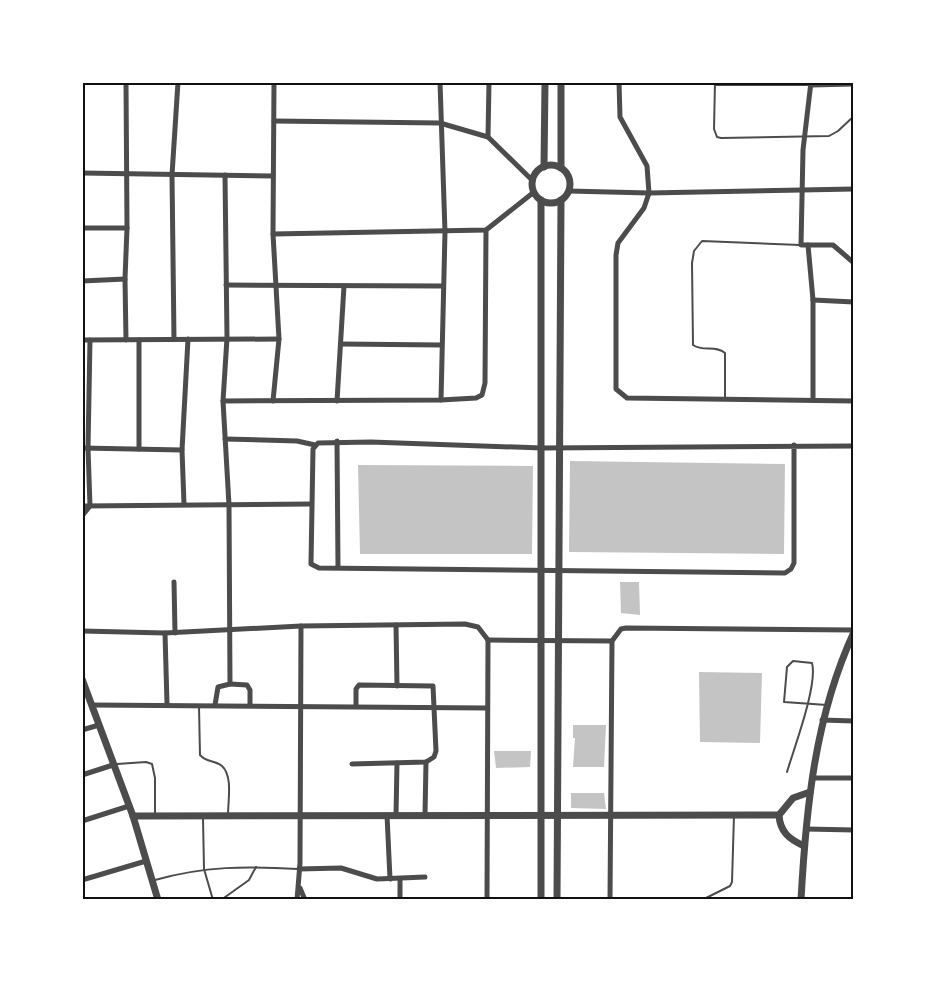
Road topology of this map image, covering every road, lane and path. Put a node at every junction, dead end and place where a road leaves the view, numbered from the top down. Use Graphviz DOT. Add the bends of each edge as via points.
graph roads {
  1 [pos="126,82"];
  2 [pos="178,82"];
  3 [pos="274,82"];
  4 [pos="440,82"];
  5 [pos="489,82"];
  6 [pos="545,82"];
  7 [pos="561,82"];
  8 [pos="619,82"];
  9 [pos="715,84"];
  10 [pos="811,84"];
  11 [pos="854,84"];
  12 [pos="854,116"];
  13 [pos="274,121"];
  14 [pos="440,123"];
  15 [pos="488,137"];
  16 [pos="804,137"];
  17 [pos="544,167"];
  18 [pos="561,168"];
  19 [pos="82,173"];
  20 [pos="127,174"];
  21 [pos="172,175"];
  22 [pos="225,175"];
  23 [pos="273,176"];
  24 [pos="532,181"];
  25 [pos="853,189"];
  26 [pos="802,190"];
  27 [pos="569,191"];
  28 [pos="534,192"];
  29 [pos="649,193"];
  30 [pos="541,200"];
  31 [pos="561,200"];
  32 [pos="82,228"];
  33 [pos="128,228"];
  34 [pos="486,230"];
  35 [pos="445,232"];
  36 [pos="273,234"];
  37 [pos="801,245"];
  38 [pos="808,245"];
  39 [pos="854,263"];
  40 [pos="125,279"];
  41 [pos="82,280"];
  42 [pos="226,285"];
  43 [pos="276,285"];
  44 [pos="344,286"];
  45 [pos="444,286"];
  46 [pos="813,300"];
  47 [pos="854,302"];
  48 [pos="227,338"];
  49 [pos="139,339"];
  50 [pos="174,339"];
  51 [pos="188,339"];
  52 [pos="279,339"];
  53 [pos="82,340"];
  54 [pos="90,340"];
  55 [pos="126,340"];
  56 [pos="341,344"];
  57 [pos="441,345"];
  58 [pos="725,398"];
  59 [pos="441,400"];
  60 [pos="813,400"];
  61 [pos="223,401"];
  62 [pos="273,401"];
  63 [pos="337,401"];
  64 [pos="854,401"];
  65 [pos="225,439"];
  66 [pos="338,441"];
  67 [pos="315,445"];
  68 [pos="794,445"];
  69 [pos="854,446"];
  70 [pos="559,447"];
  71 [pos="85,448"];
  72 [pos="542,448"];
  73 [pos="139,449"];
  74 [pos="182,450"];
  75 [pos="184,504"];
  76 [pos="311,504"];
  77 [pos="228,505"];
  78 [pos="82,506"];
  79 [pos="90,506"];
  80 [pos="82,516"];
  81 [pos="338,567"];
  82 [pos="541,571"];
  83 [pos="559,571"];
  84 [pos="174,582"];
  85 [pos="396,625"];
  86 [pos="301,626"];
  87 [pos="230,630"];
  88 [pos="82,631"];
  89 [pos="854,631"];
  90 [pos="165,633"];
  91 [pos="175,633"];
  92 [pos="488,640"];
  93 [pos="540,641"];
  94 [pos="559,641"];
  95 [pos="612,641"];
  96 [pos="82,679"];
  97 [pos="230,684"];
  98 [pos="397,686"];
  99 [pos="807,703"];
  100 [pos="167,704"];
  101 [pos="199,704"];
  102 [pos="92,705"];
  103 [pos="215,705"];
  104 [pos="250,705"];
  105 [pos="301,705"];
  106 [pos="827,705"];
  107 [pos="356,706"];
  108 [pos="433,707"];
  109 [pos="487,708"];
  110 [pos="822,720"];
  111 [pos="854,721"];
  112 [pos="99,725"];
  113 [pos="82,730"];
  114 [pos="426,762"];
  115 [pos="397,763"];
  116 [pos="352,764"];
  117 [pos="113,765"];
  118 [pos="787,772"];
  119 [pos="82,776"];
  120 [pos="812,778"];
  121 [pos="854,778"];
  122 [pos="810,792"];
  123 [pos="129,806"];
  124 [pos="155,815"];
  125 [pos="203,815"];
  126 [pos="228,815"];
  127 [pos="300,815"];
  128 [pos="387,815"];
  129 [pos="396,815"];
  130 [pos="425,815"];
  131 [pos="488,815"];
  132 [pos="541,815"];
  133 [pos="558,815"];
  134 [pos="611,815"];
  135 [pos="734,815"];
  136 [pos="779,815"];
  137 [pos="133,816"];
  138 [pos="82,821"];
  139 [pos="806,829"];
  140 [pos="854,830"];
  141 [pos="804,846"];
  142 [pos="146,861"];
  143 [pos="256,867"];
  144 [pos="204,869"];
  145 [pos="299,869"];
  146 [pos="425,877"];
  147 [pos="390,879"];
  148 [pos="400,879"];
  149 [pos="82,880"];
  150 [pos="152,881"];
  151 [pos="299,887"];
  152 [pos="158,900"];
  153 [pos="213,900"];
  154 [pos="221,900"];
  155 [pos="297,900"];
  156 [pos="306,900"];
  157 [pos="400,900"];
  158 [pos="487,900"];
  159 [pos="541,900"];
  160 [pos="557,900"];
  161 [pos="610,900"];
  162 [pos="702,900"];
  163 [pos="801,900"];
  1 -- 20 [label="street"];
  2 -- 21 [label="street"];
  3 -- 13 [label="street"];
  4 -- 14 [label="street"];
  5 -- 15 [label="street"];
  6 -- 17 [label="street"];
  7 -- 18 [label="street"];
  8 -- 29 [label="street" via="620,117 647,166"];
  9 -- 10 [label="lane"];
  9 -- 16 [label="lane" via="717,137"];
  10 -- 11 [label="street"];
  10 -- 16 [label="street"];
  12 -- 16 [label="lane" via="834,134"];
  13 -- 14 [label="street"];
  13 -- 23 [label="street"];
  14 -- 15 [label="street"];
  14 -- 35 [label="street"];
  15 -- 24 [label="street"];
  16 -- 26 [label="street"];
  17 -- 18 [label="street"];
  17 -- 24 [label="street"];
  18 -- 27 [label="street" via="569,180"];
  19 -- 20 [label="street"];
  20 -- 21 [label="street"];
  20 -- 33 [label="street"];
  21 -- 22 [label="street"];
  21 -- 50 [label="street"];
  22 -- 23 [label="street"];
  22 -- 42 [label="street"];
  23 -- 36 [label="street"];
  24 -- 28 [label="street"];
  25 -- 26 [label="street"];
  26 -- 29 [label="street"];
  26 -- 37 [label="street"];
  27 -- 29 [label="street"];
  27 -- 31 [label="street"];
  28 -- 30 [label="street"];
  28 -- 34 [label="street"];
  29 -- 58 [label="street" via="644,208 618,243 616,389 627,398"];
  30 -- 31 [label="street"];
  30 -- 72 [label="street"];
  31 -- 70 [label="street"];
  32 -- 33 [label="street"];
  33 -- 40 [label="street"];
  34 -- 35 [label="street"];
  34 -- 59 [label="street" via="484,392 476,398"];
  35 -- 36 [label="street"];
  35 -- 45 [label="street"];
  36 -- 43 [label="street"];
  37 -- 38 [label="street"];
  37 -- 58 [label="lane" via="702,241 694,251 693,345 725,353"];
  38 -- 39 [label="street" via="833,245"];
  38 -- 46 [label="street"];
  40 -- 41 [label="street"];
  40 -- 55 [label="street"];
  42 -- 43 [label="street"];
  42 -- 48 [label="street"];
  43 -- 44 [label="street"];
  43 -- 52 [label="street"];
  44 -- 45 [label="street"];
  44 -- 56 [label="street"];
  45 -- 57 [label="street"];
  46 -- 47 [label="street"];
  46 -- 60 [label="street"];
  48 -- 51 [label="street"];
  48 -- 52 [label="street"];
  48 -- 61 [label="street"];
  49 -- 50 [label="street"];
  49 -- 55 [label="street"];
  49 -- 73 [label="street"];
  50 -- 51 [label="street"];
  51 -- 74 [label="street"];
  52 -- 62 [label="street"];
  53 -- 54 [label="street"];
  54 -- 55 [label="street"];
  54 -- 71 [label="street"];
  56 -- 57 [label="street"];
  56 -- 63 [label="street"];
  57 -- 59 [label="street"];
  58 -- 60 [label="street"];
  59 -- 63 [label="street"];
  60 -- 64 [label="street"];
  61 -- 62 [label="street"];
  61 -- 65 [label="street"];
  62 -- 63 [label="street"];
  65 -- 67 [label="street"];
  65 -- 77 [label="street"];
  66 -- 67 [label="street"];
  66 -- 72 [label="street"];
  66 -- 81 [label="street"];
  67 -- 76 [label="street"];
  68 -- 69 [label="street"];
  68 -- 70 [label="street"];
  68 -- 83 [label="street" via="794,563 789,572"];
  70 -- 72 [label="street"];
  70 -- 83 [label="street"];
  71 -- 73 [label="street"];
  71 -- 79 [label="street"];
  72 -- 82 [label="street"];
  73 -- 74 [label="street"];
  74 -- 75 [label="street"];
  75 -- 77 [label="street"];
  75 -- 79 [label="street"];
  76 -- 77 [label="street"];
  76 -- 81 [label="street" via="311,564 319,568"];
  77 -- 87 [label="street"];
  78 -- 79 [label="street"];
  79 -- 80 [label="street"];
  81 -- 82 [label="street"];
  82 -- 83 [label="street"];
  82 -- 93 [label="street"];
  83 -- 94 [label="street"];
  84 -- 91 [label="street"];
  85 -- 86 [label="street"];
  85 -- 92 [label="street" via="465,624 478,627"];
  85 -- 98 [label="street"];
  86 -- 87 [label="street"];
  86 -- 105 [label="street"];
  87 -- 91 [label="street"];
  87 -- 97 [label="street"];
  88 -- 90 [label="street"];
  89 -- 95 [label="street" via="626,628"];
  89 -- 106 [label="street"];
  90 -- 91 [label="street"];
  90 -- 100 [label="street"];
  92 -- 93 [label="street"];
  92 -- 109 [label="street"];
  93 -- 94 [label="street"];
  93 -- 132 [label="street"];
  94 -- 95 [label="street"];
  94 -- 133 [label="street"];
  95 -- 134 [label="street"];
  96 -- 102 [label="street"];
  97 -- 103 [label="street" via="218,687"];
  97 -- 104 [label="street" via="249,687"];
  98 -- 107 [label="street" via="359,685"];
  98 -- 108 [label="street" via="433,686"];
  99 -- 99 [label="lane" via="783,702 787,666 793,661 812,663 814,672"];
  99 -- 106 [label="lane"];
  99 -- 118 [label="lane"];
  100 -- 101 [label="street"];
  100 -- 102 [label="street"];
  101 -- 103 [label="street"];
  101 -- 126 [label="lane" via="200,756 220,764 225,771"];
  102 -- 112 [label="street"];
  103 -- 104 [label="street"];
  104 -- 105 [label="street"];
  105 -- 107 [label="street"];
  105 -- 127 [label="street"];
  106 -- 110 [label="street"];
  107 -- 108 [label="street"];
  108 -- 109 [label="street"];
  108 -- 114 [label="street" via="436,751"];
  109 -- 131 [label="street"];
  110 -- 111 [label="street"];
  110 -- 120 [label="street"];
  112 -- 113 [label="street"];
  112 -- 117 [label="street"];
  114 -- 115 [label="street"];
  114 -- 130 [label="street"];
  115 -- 116 [label="street"];
  115 -- 129 [label="street"];
  117 -- 119 [label="street"];
  117 -- 123 [label="street"];
  117 -- 124 [label="lane" via="152,764"];
  120 -- 121 [label="street"];
  120 -- 122 [label="street"];
  122 -- 136 [label="street" via="793,798"];
  122 -- 139 [label="street"];
  123 -- 137 [label="street"];
  123 -- 138 [label="street"];
  124 -- 125 [label="street"];
  124 -- 137 [label="street"];
  125 -- 126 [label="street"];
  125 -- 144 [label="lane"];
  126 -- 127 [label="street"];
  127 -- 128 [label="street"];
  127 -- 145 [label="street"];
  128 -- 129 [label="street"];
  128 -- 147 [label="street"];
  129 -- 130 [label="street"];
  130 -- 131 [label="street"];
  131 -- 132 [label="street"];
  131 -- 158 [label="street"];
  132 -- 133 [label="street"];
  132 -- 159 [label="street"];
  133 -- 134 [label="street"];
  133 -- 160 [label="street"];
  134 -- 135 [label="street"];
  134 -- 161 [label="street"];
  135 -- 136 [label="street"];
  135 -- 162 [label="lane" via="732,882"];
  136 -- 141 [label="street" via="788,837"];
  137 -- 142 [label="street"];
  139 -- 140 [label="street"];
  139 -- 141 [label="street"];
  141 -- 163 [label="street"];
  142 -- 149 [label="street"];
  142 -- 150 [label="street"];
  143 -- 144 [label="lane"];
  143 -- 145 [label="lane"];
  143 -- 154 [label="lane" via="249,880"];
  144 -- 150 [label="lane"];
  144 -- 153 [label="lane"];
  145 -- 147 [label="street" via="341,868"];
  145 -- 151 [label="street"];
  146 -- 148 [label="street"];
  147 -- 148 [label="street"];
  148 -- 157 [label="street"];
  150 -- 152 [label="street"];
  151 -- 155 [label="street"];
  151 -- 156 [label="street"];
}
